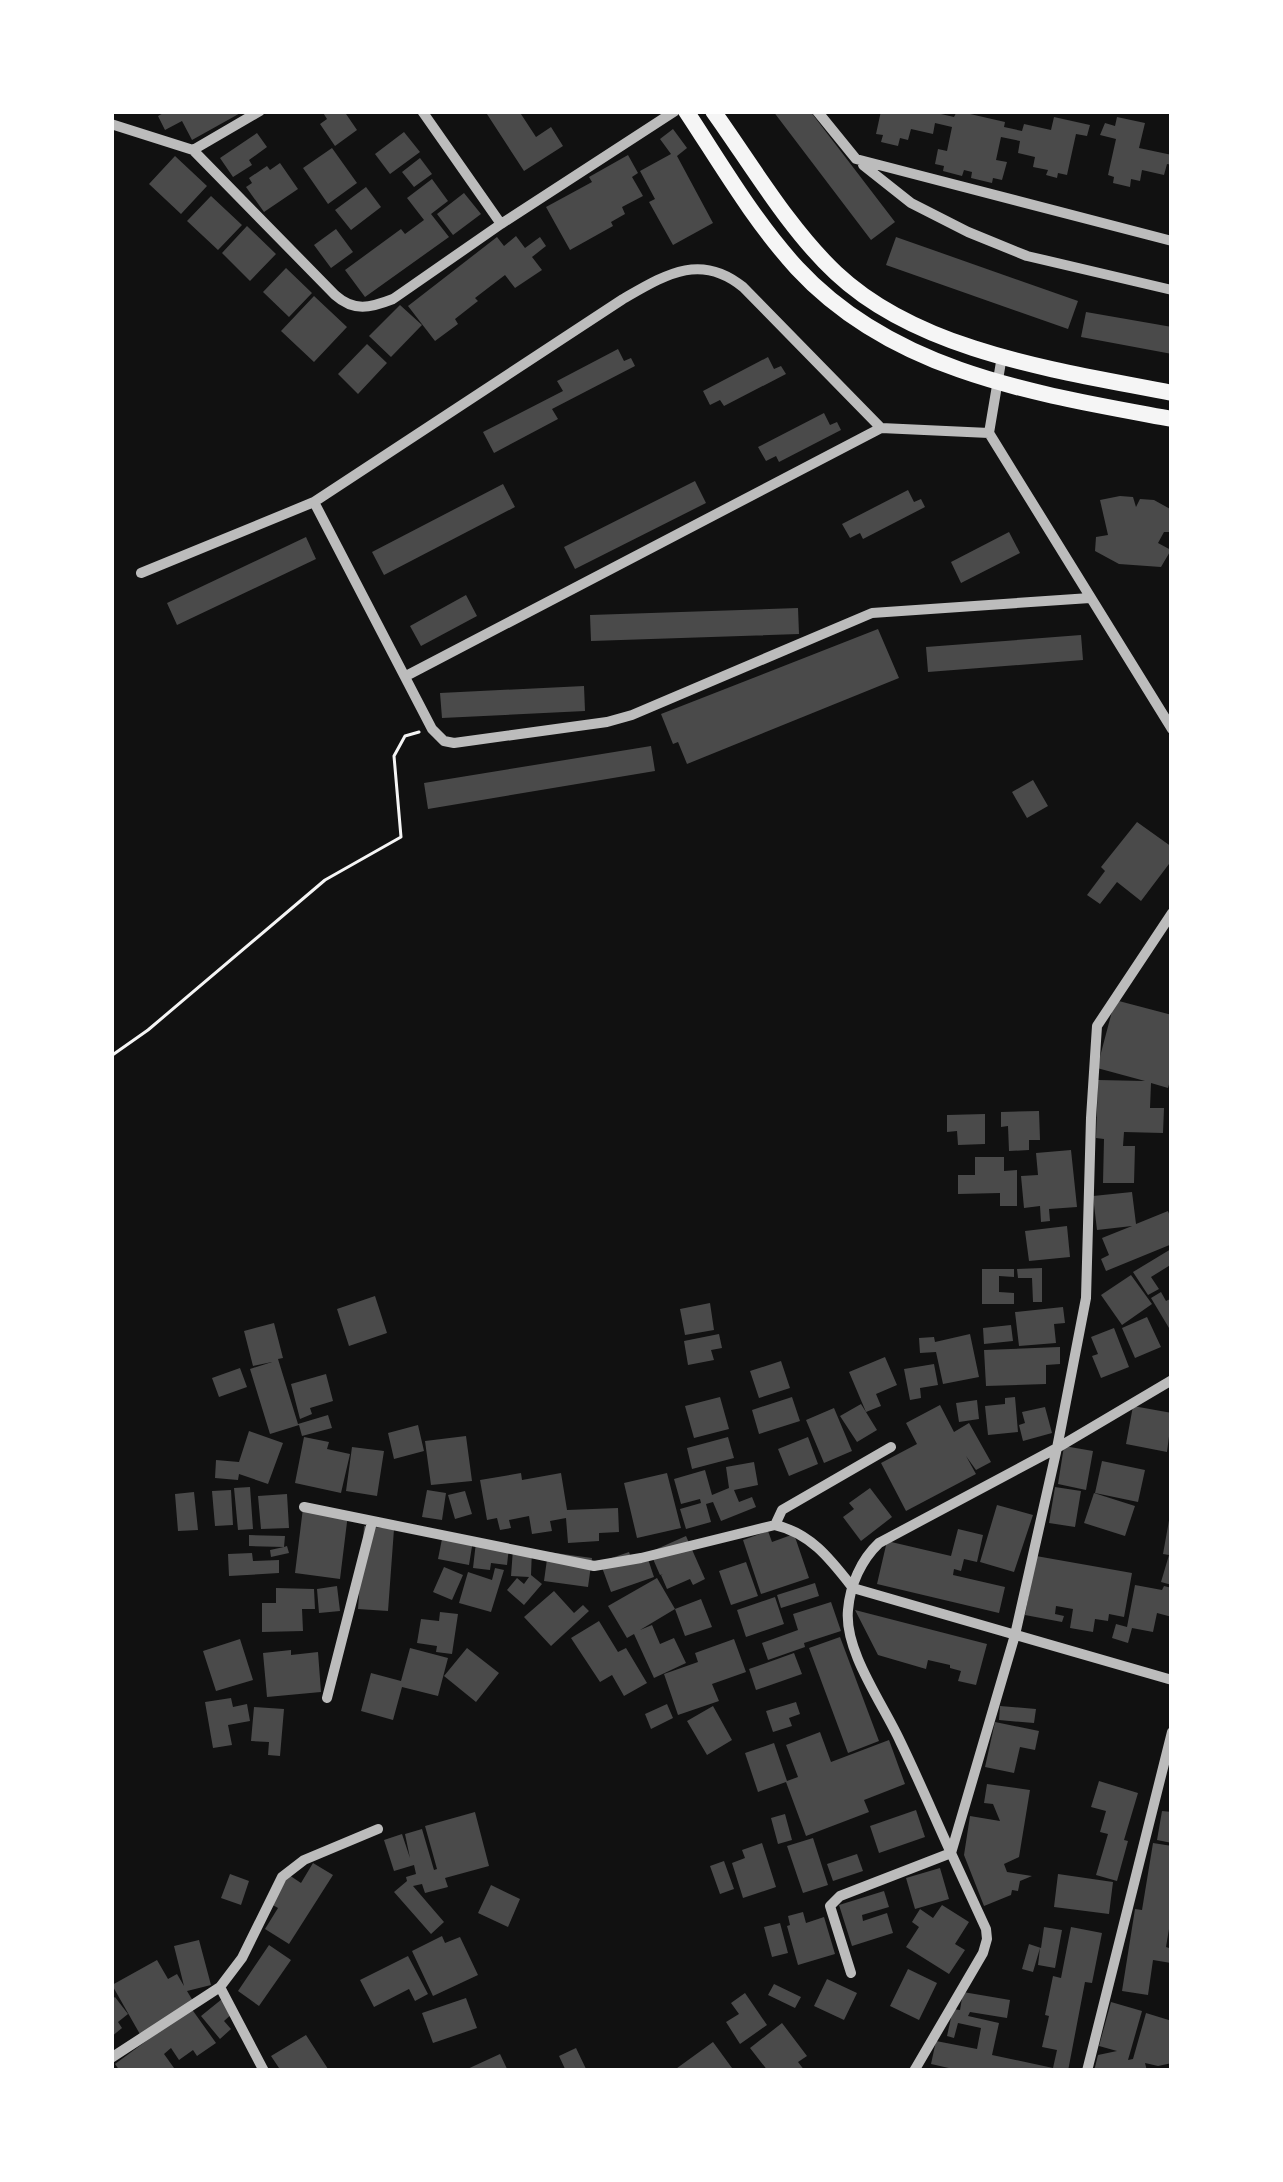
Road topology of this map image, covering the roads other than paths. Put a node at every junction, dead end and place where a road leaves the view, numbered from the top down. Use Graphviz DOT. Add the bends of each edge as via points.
graph roads {
  1 [pos="260,111"];
  2 [pos="422,111"];
  3 [pos="675,111"];
  4 [pos="686,111"];
  5 [pos="713,111"];
  6 [pos="817,111"];
  7 [pos="111,124"];
  8 [pos="193,150"];
  9 [pos="856,159"];
  10 [pos="501,224"];
  11 [pos="1172,241"];
  12 [pos="1172,290"];
  13 [pos="1002,356"];
  14 [pos="997,381"];
  15 [pos="1172,393"];
  16 [pos="1172,419"];
  17 [pos="881,428"];
  18 [pos="989,433"];
  19 [pos="314,502"];
  20 [pos="142,573"];
  21 [pos="1090,598"];
  22 [pos="406,676"];
  23 [pos="1172,729"];
  24 [pos="1172,913"];
  25 [pos="1172,1380"];
  26 [pos="891,1448"];
  27 [pos="1057,1448"];
  28 [pos="304,1507"];
  29 [pos="372,1522"];
  30 [pos="775,1525"];
  31 [pos="853,1588"];
  32 [pos="1015,1635"];
  33 [pos="1172,1680"];
  34 [pos="327,1698"];
  35 [pos="1172,1732"];
  36 [pos="378,1828"];
  37 [pos="951,1853"];
  38 [pos="851,1973"];
  39 [pos="220,1987"];
  40 [pos="111,2058"];
  41 [pos="264,2071"];
  42 [pos="914,2071"];
  43 [pos="1087,2071"];
  1 -- 8 [label="street"];
  2 -- 10 [label="street"];
  3 -- 10 [label="street"];
  4 -- 14 [label="main road" via="745,201 824,295 885,340"];
  5 -- 13 [label="main road" via="840,277 896,316"];
  6 -- 9 [label="street"];
  7 -- 8 [label="street"];
  8 -- 10 [label="street" via="335,295 358,308 393,298"];
  9 -- 11 [label="street"];
  9 -- 12 [label="street" via="910,203 968,232 1027,256"];
  13 -- 14 [label="street"];
  13 -- 15 [label="main road"];
  14 -- 16 [label="main road"];
  14 -- 18 [label="street"];
  17 -- 18 [label="street"];
  17 -- 19 [label="street" via="743,287 704,268 623,298"];
  17 -- 22 [label="street"];
  18 -- 21 [label="street"];
  19 -- 20 [label="street"];
  19 -- 22 [label="street"];
  21 -- 22 [label="street" via="872,613 632,715 463,742 444,741 432,728"];
  21 -- 23 [label="street"];
  24 -- 27 [label="street" via="1097,1026 1085,1298"];
  25 -- 27 [label="street"];
  26 -- 30 [label="street" via="782,1510"];
  27 -- 31 [label="street" via="879,1543"];
  27 -- 32 [label="street"];
  28 -- 29 [label="street"];
  29 -- 30 [label="street" via="594,1566"];
  29 -- 34 [label="street"];
  30 -- 31 [label="street" via="817,1546"];
  31 -- 32 [label="street"];
  31 -- 37 [label="street" via="847,1613 860,1662"];
  32 -- 33 [label="street"];
  32 -- 37 [label="street"];
  35 -- 43 [label="street"];
  36 -- 39 [label="street" via="282,1877"];
  37 -- 38 [label="street" via="834,1901"];
  37 -- 42 [label="street" via="987,1939"];
  39 -- 40 [label="street"];
  39 -- 41 [label="street"];
}
